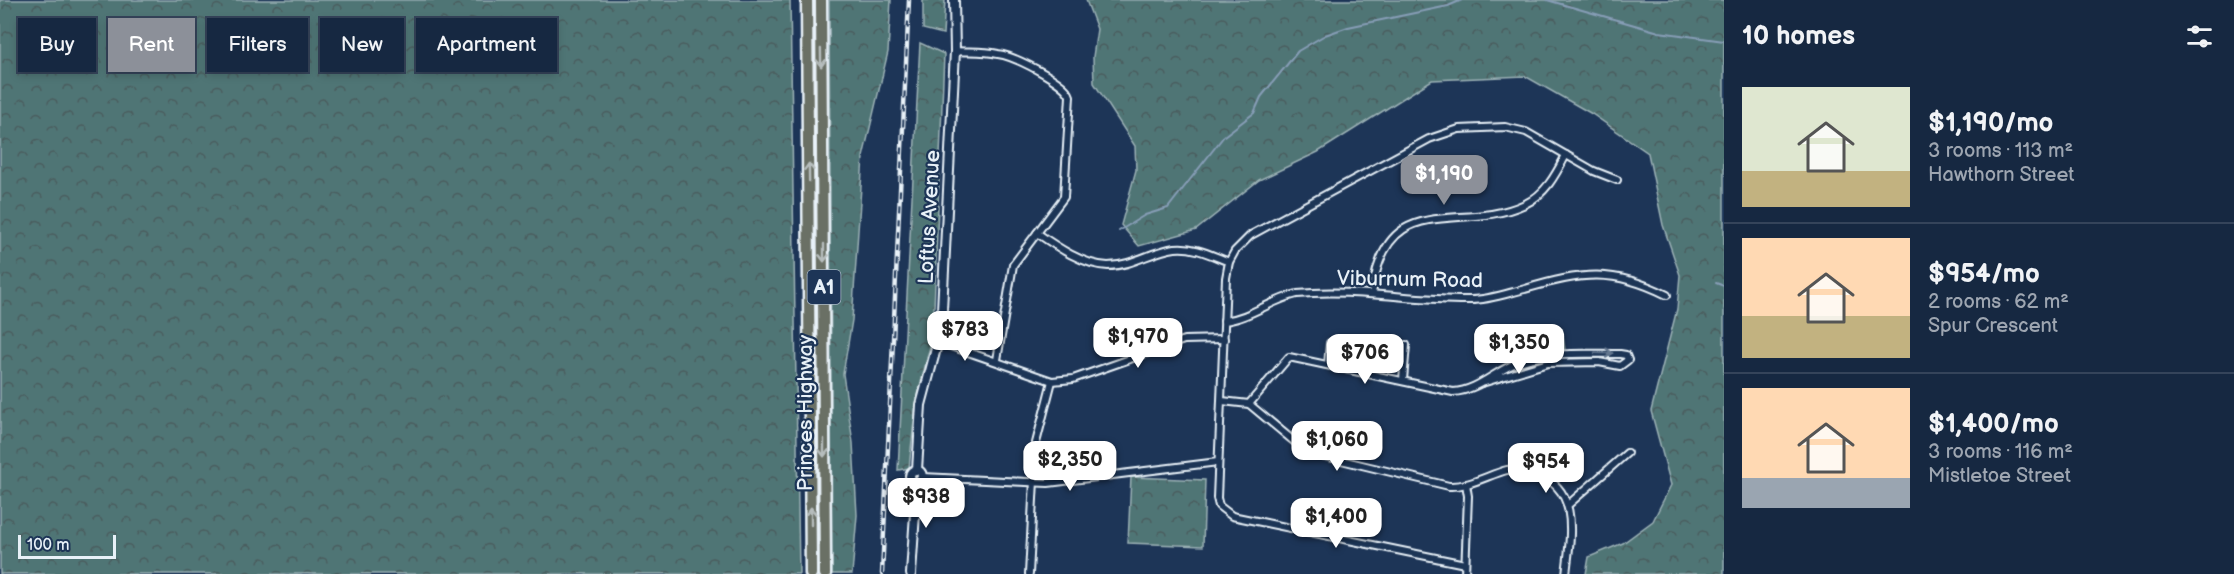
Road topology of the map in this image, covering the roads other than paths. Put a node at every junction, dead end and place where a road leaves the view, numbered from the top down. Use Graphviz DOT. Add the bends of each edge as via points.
graph roads {
  1 [pos="807,0"];
  2 [pos="821,0"];
  3 [pos="954,0"];
  4 [pos="955,51"];
  5 [pos="1566,155"];
  6 [pos="1617,180"];
  7 [pos="1037,233"];
  8 [pos="1228,262"];
  9 [pos="1372,294"];
  10 [pos="1667,295"];
  11 [pos="1224,321"];
  12 [pos="1224,339"];
  13 [pos="939,342"];
  14 [pos="1330,343"];
  15 [pos="1406,345"];
  16 [pos="997,360"];
  17 [pos="1328,364"];
  18 [pos="1052,381"];
  19 [pos="1402,381"];
  20 [pos="1482,382"];
  21 [pos="1222,401"];
  22 [pos="1250,404"];
  23 [pos="1627,453"];
  24 [pos="1218,462"];
  25 [pos="920,480"];
  26 [pos="1034,483"];
  27 [pos="1466,484"];
  28 [pos="1569,504"];
  29 [pos="1465,564"];
  30 [pos="811,574"];
  31 [pos="825,574"];
  32 [pos="911,574"];
  33 [pos="1029,574"];
  34 [pos="1465,574"];
  35 [pos="1566,574"];
  30 -- 1 [label="highway, Princes Highway / A1, one-way"];
  2 -- 31 [label="highway, Princes Highway / A1, one-way"];
  3 -- 4 [label="street, Loftus Avenue"];
  4 -- 7 [label="street" via="1001,54 1068,90 1065,192"];
  4 -- 13 [label="street, Loftus Avenue"];
  5 -- 6 [label="street"];
  5 -- 8 [label="street" via="1537,137 1514,129 1449,130 1251,235"];
  5 -- 9 [label="street" via="1547,188 1525,204 1427,220 1399,233 1379,257"];
  7 -- 8 [label="street" via="1078,257 1108,266 1175,248 1199,250"];
  7 -- 16 [label="street" via="1011,272"];
  8 -- 11 [label="street"];
  9 -- 10 [label="street, Viburnum Road" via="1472,300 1566,278 1605,275 1639,281"];
  9 -- 11 [label="street, Viburnum Road" via="1297,294 1245,317"];
  11 -- 12 [label="street"];
  12 -- 18 [label="street" via="1184,340 1080,377"];
  12 -- 21 [label="street"];
  13 -- 16 [label="street"];
  13 -- 25 [label="street, Loftus Avenue" via="921,405 917,470"];
  14 -- 17 [label="street"];
  15 -- 19 [label="street"];
  16 -- 18 [label="street"];
  17 -- 19 [label="street"];
  17 -- 22 [label="street" via="1289,357"];
  18 -- 26 [label="street" via="1037,435"];
  19 -- 20 [label="street" via="1453,392"];
  20 -- 20 [label="street, one-way" via="1511,365 1546,355 1620,354 1628,360 1620,366 1599,362 1548,363"];
  21 -- 22 [label="street"];
  21 -- 24 [label="street"];
  22 -- 27 [label="street" via="1296,443 1316,454 1449,486"];
  23 -- 28 [label="street"];
  24 -- 26 [label="street"];
  24 -- 29 [label="street" via="1219,506 1232,516"];
  25 -- 26 [label="street"];
  25 -- 32 [label="street"];
  26 -- 33 [label="street"];
  27 -- 28 [label="street" via="1519,470 1548,479"];
  27 -- 29 [label="street"];
  28 -- 35 [label="street"];
  29 -- 34 [label="street"];
}
